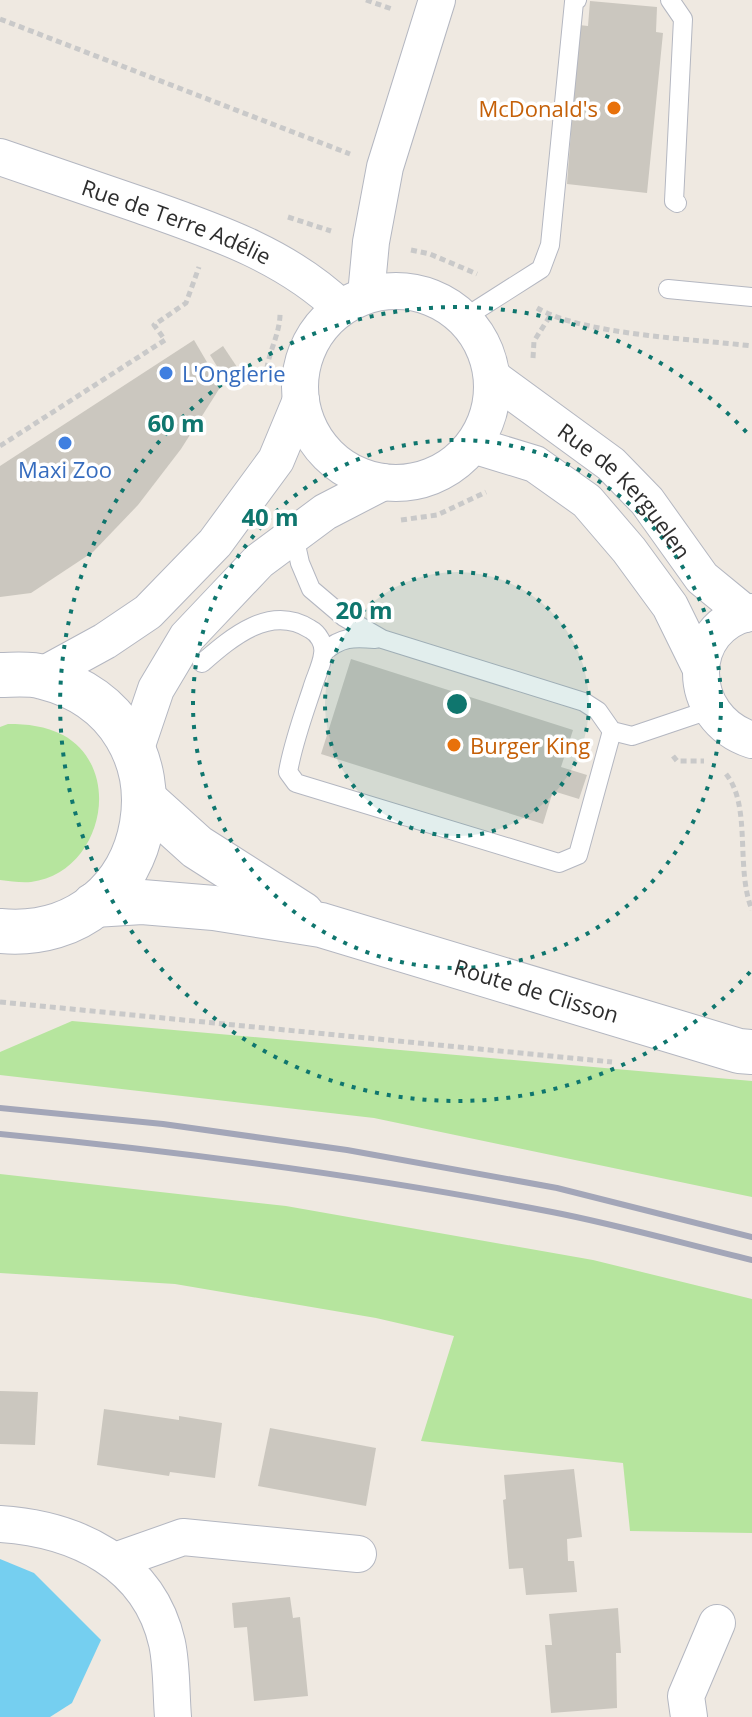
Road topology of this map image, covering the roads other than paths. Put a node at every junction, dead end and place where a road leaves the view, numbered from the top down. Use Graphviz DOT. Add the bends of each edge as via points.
graph roads {
  1 [pos="437,0"];
  2 [pos="577,0"];
  3 [pos="670,0"];
  4 [pos="0,157"];
  5 [pos="677,203"];
  6 [pos="668,289"];
  7 [pos="752,297"];
  8 [pos="354,302"];
  9 [pos="464,318"];
  10 [pos="492,377"];
  11 [pos="301,400"];
  12 [pos="473,445"];
  13 [pos="383,482"];
  14 [pos="294,536"];
  15 [pos="749,613"];
  16 [pos="382,639"];
  17 [pos="324,652"];
  18 [pos="202,663"];
  19 [pos="701,669"];
  20 [pos="20,675"];
  21 [pos="709,710"];
  22 [pos="612,731"];
  23 [pos="752,740"];
  24 [pos="135,751"];
  25 [pos="146,801"];
  26 [pos="94,905"];
  27 [pos="321,925"];
  28 [pos="0,931"];
  29 [pos="752,1052"];
  30 [pos="0,1524"];
  31 [pos="358,1554"];
  32 [pos="115,1561"];
  33 [pos="717,1623"];
  34 [pos="173,1717"];
  35 [pos="689,1717"];
  1 -- 8 [label="street" via="385,167"];
  2 -- 9 [label="lane" via="550,245 541,269"];
  3 -- 5 [label="lane" via="683,19"];
  4 -- 8 [label="street, Rue de Terre Adélie" via="213,231"];
  6 -- 7 [label="lane"];
  8 -- 9 [label="street" via="394,290 422,294"];
  8 -- 11 [label="street" via="322,325 308,348"];
  9 -- 10 [label="street" via="483,345"];
  10 -- 12 [label="street" via="492,400"];
  10 -- 15 [label="street, Rue de Kerguelen" via="611,464 647,501 702,578"];
  11 -- 13 [label="street" via="307,424 337,463"];
  11 -- 20 [label="street" via="276,460 215,543 148,612 105,641"];
  12 -- 13 [label="street" via="433,475"];
  12 -- 19 [label="street, Rue de Kerguelen" via="535,464 587,501 670,606"];
  13 -- 14 [label="street" via="325,512"];
  14 -- 16 [label="lane" via="311,589"];
  14 -- 24 [label="street" via="259,561 187,637 156,689"];
  15 -- 19 [label="street" via="715,635"];
  16 -- 17 [label="lane" via="351,636"];
  16 -- 22 [label="lane" via="584,702"];
  17 -- 18 [label="lane" via="318,633 285,619 233,636"];
  17 -- 22 [label="lane" via="292,749 288,772 296,783 559,863 578,855"];
  19 -- 21 [label="street, Rue de Kerguelen"];
  20 -- 24 [label="main road" via="84,693 107,711"];
  21 -- 22 [label="lane" via="632,736"];
  21 -- 23 [label="street" via="736,735"];
  24 -- 25 [label="main road"];
  25 -- 26 [label="main road" via="138,849 116,886"];
  25 -- 27 [label="main road, Route de Clisson" via="197,847"];
  26 -- 27 [label="main road, Route de Clisson" via="142,902 214,908"];
  26 -- 28 [label="main road" via="51,928"];
  27 -- 29 [label="main road, Route de Clisson"];
  30 -- 32 [label="street" via="80,1540"];
  31 -- 32 [label="street" via="183,1537"];
  32 -- 34 [label="street" via="149,1595 163,1631"];
  33 -- 35 [label="street" via="686,1696"];
}
